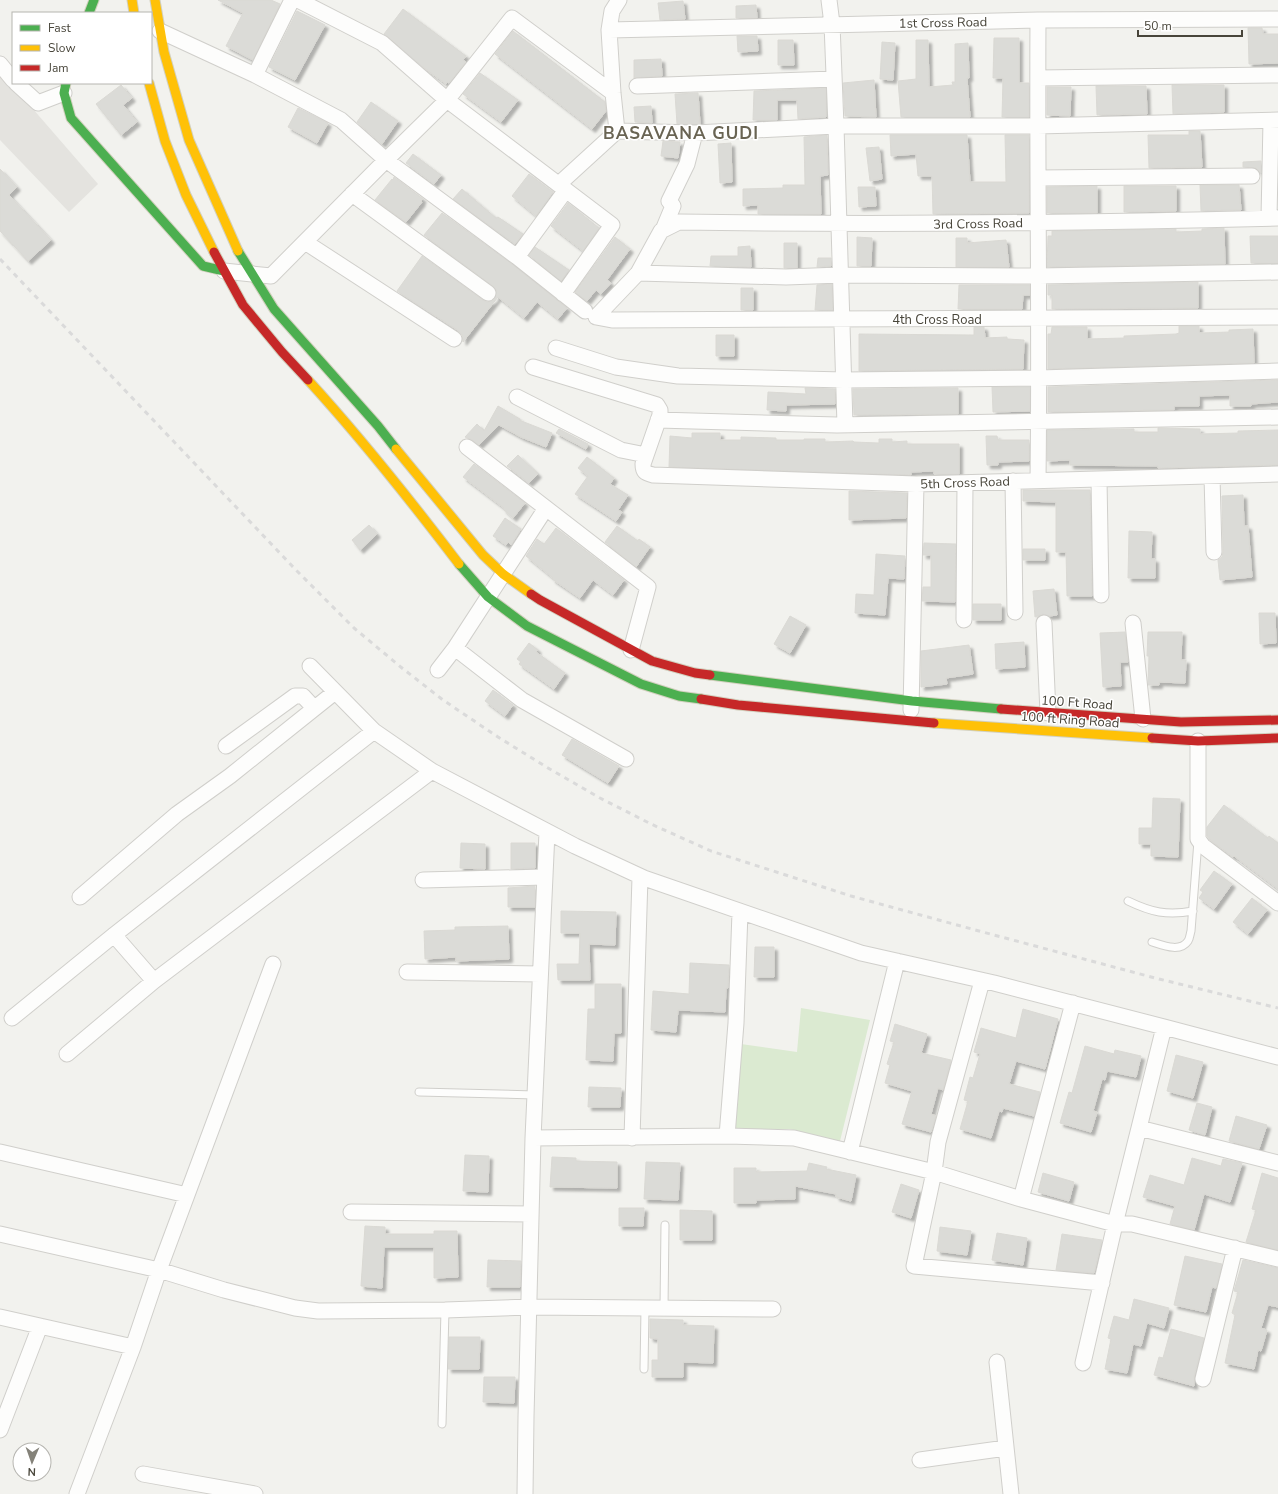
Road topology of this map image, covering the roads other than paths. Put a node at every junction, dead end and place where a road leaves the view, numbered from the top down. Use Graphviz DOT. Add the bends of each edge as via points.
graph roads {
  1 [pos="94,0"];
  2 [pos="132,0"];
  3 [pos="155,0"];
  4 [pos="292,0"];
  5 [pos="298,0"];
  6 [pos="619,0"];
  7 [pos="829,0"];
  8 [pos="89,12"];
  9 [pos="134,12"];
  10 [pos="1278,19"];
  11 [pos="1038,20"];
  12 [pos="832,24"];
  13 [pos="609,30"];
  14 [pos="160,31"];
  15 [pos="0,64"];
  16 [pos="255,75"];
  17 [pos="1278,75"];
  18 [pos="1038,78"];
  19 [pos="12,79"];
  20 [pos="834,79"];
  21 [pos="17,84"];
  22 [pos="149,84"];
  23 [pos="637,86"];
  24 [pos="65,88"];
  25 [pos="613,93"];
  26 [pos="447,100"];
  27 [pos="1275,120"];
  28 [pos="836,126"];
  29 [pos="1037,126"];
  30 [pos="617,131"];
  31 [pos="695,133"];
  32 [pos="386,160"];
  33 [pos="1252,176"];
  34 [pos="1038,178"];
  35 [pos="562,187"];
  36 [pos="352,194"];
  37 [pos="1274,218"];
  38 [pos="1038,223"];
  39 [pos="840,225"];
  40 [pos="663,230"];
  41 [pos="305,242"];
  42 [pos="517,257"];
  43 [pos="224,271"];
  44 [pos="1278,272"];
  45 [pos="638,273"];
  46 [pos="252,274"];
  47 [pos="841,275"];
  48 [pos="1039,276"];
  49 [pos="488,293"];
  50 [pos="563,294"];
  51 [pos="591,314"];
  52 [pos="1278,317"];
  53 [pos="841,319"];
  54 [pos="1039,319"];
  55 [pos="454,339"];
  56 [pos="556,348"];
  57 [pos="533,367"];
  58 [pos="1278,371"];
  59 [pos="1039,378"];
  60 [pos="844,380"];
  61 [pos="517,397"];
  62 [pos="1278,417"];
  63 [pos="658,420"];
  64 [pos="1038,423"];
  65 [pos="845,425"];
  66 [pos="467,447"];
  67 [pos="646,455"];
  68 [pos="1278,474"];
  69 [pos="1212,476"];
  70 [pos="1099,479"];
  71 [pos="1038,480"];
  72 [pos="1013,481"];
  73 [pos="965,483"];
  74 [pos="916,484"];
  75 [pos="546,508"];
  76 [pos="1214,552"];
  77 [pos="503,574"];
  78 [pos="1100,595"];
  79 [pos="488,597"];
  80 [pos="1016,612"];
  81 [pos="964,620"];
  82 [pos="1044,623"];
  83 [pos="1133,623"];
  84 [pos="455,648"];
  85 [pos="631,650"];
  86 [pos="310,666"];
  87 [pos="438,670"];
  88 [pos="335,692"];
  89 [pos="912,701"];
  90 [pos="314,708"];
  91 [pos="1048,713"];
  92 [pos="1143,719"];
  93 [pos="1278,720"];
  94 [pos="911,721"];
  95 [pos="374,731"];
  96 [pos="1278,738"];
  97 [pos="1198,741"];
  98 [pos="226,746"];
  99 [pos="626,759"];
  100 [pos="432,771"];
  101 [pos="547,832"];
  102 [pos="1198,839"];
  103 [pos="545,877"];
  104 [pos="640,877"];
  105 [pos="423,880"];
  106 [pos="80,897"];
  107 [pos="1128,901"];
  108 [pos="1278,903"];
  109 [pos="1193,911"];
  110 [pos="740,912"];
  111 [pos="114,935"];
  112 [pos="1152,942"];
  113 [pos="897,961"];
  114 [pos="273,964"];
  115 [pos="407,972"];
  116 [pos="540,974"];
  117 [pos="154,981"];
  118 [pos="982,981"];
  119 [pos="1073,1003"];
  120 [pos="12,1018"];
  121 [pos="1164,1027"];
  122 [pos="67,1054"];
  123 [pos="1278,1057"];
  124 [pos="419,1092"];
  125 [pos="535,1095"];
  126 [pos="1138,1128"];
  127 [pos="727,1136"];
  128 [pos="533,1138"];
  129 [pos="632,1138"];
  130 [pos="0,1152"];
  131 [pos="850,1152"];
  132 [pos="1278,1163"];
  133 [pos="934,1172"];
  134 [pos="187,1195"];
  135 [pos="1021,1199"];
  136 [pos="351,1212"];
  137 [pos="531,1214"];
  138 [pos="1115,1224"];
  139 [pos="665,1225"];
  140 [pos="0,1234"];
  141 [pos="1235,1248"];
  142 [pos="1278,1259"];
  143 [pos="159,1270"];
  144 [pos="1102,1283"];
  145 [pos="529,1307"];
  146 [pos="645,1308"];
  147 [pos="664,1308"];
  148 [pos="773,1309"];
  149 [pos="445,1310"];
  150 [pos="0,1317"];
  151 [pos="40,1326"];
  152 [pos="133,1347"];
  153 [pos="997,1362"];
  154 [pos="1083,1363"];
  155 [pos="644,1370"];
  156 [pos="1203,1379"];
  157 [pos="442,1424"];
  158 [pos="0,1430"];
  159 [pos="1006,1448"];
  160 [pos="920,1460"];
  161 [pos="143,1474"];
  162 [pos="77,1494"];
  163 [pos="255,1494"];
  164 [pos="525,1494"];
  165 [pos="1011,1494"];
  1 -- 8 [label="main road"];
  2 -- 9 [label="main road"];
  3 -- 14 [label="main road, 100 Ft Road"];
  4 -- 16 [label="street"];
  5 -- 26 [label="street" via="382,43"];
  6 -- 13 [label="street" via="612,11"];
  7 -- 12 [label="street"];
  10 -- 11 [label="street, 1st Cross Road"];
  11 -- 12 [label="street, 1st Cross Road"];
  11 -- 18 [label="street"];
  12 -- 13 [label="street, 1st Cross Road"];
  12 -- 20 [label="street"];
  13 -- 25 [label="street"];
  14 -- 16 [label="street"];
  14 -- 46 [label="main road, 100 Ft Road" via="189,140 237,249"];
  15 -- 19 [label="street"];
  16 -- 32 [label="street" via="341,120"];
  17 -- 18 [label="street"];
  18 -- 29 [label="street"];
  20 -- 23 [label="street"];
  20 -- 28 [label="street"];
  21 -- 24 [label="street" via="38,102"];
  22 -- 43 [label="main road, 100 ft Ring Road" via="165,141 181,182"];
  24 -- 43 [label="main road" via="71,118 203,266"];
  25 -- 26 [label="street" via="512,18"];
  25 -- 30 [label="street"];
  26 -- 32 [label="street"];
  26 -- 35 [label="street"];
  27 -- 29 [label="street"];
  27 -- 37 [label="street"];
  28 -- 29 [label="street"];
  28 -- 31 [label="street"];
  28 -- 39 [label="street"];
  29 -- 34 [label="street"];
  30 -- 31 [label="street"];
  30 -- 35 [label="street"];
  31 -- 40 [label="street" via="687,164 669,201 674,206"];
  32 -- 36 [label="street"];
  32 -- 42 [label="street"];
  33 -- 34 [label="street"];
  34 -- 38 [label="street"];
  35 -- 42 [label="street"];
  35 -- 50 [label="street" via="612,225"];
  36 -- 41 [label="street"];
  36 -- 49 [label="street"];
  37 -- 38 [label="street, 3rd Cross Road"];
  38 -- 39 [label="street, 3rd Cross Road"];
  38 -- 48 [label="street"];
  39 -- 40 [label="street, 3rd Cross Road" via="679,222"];
  39 -- 47 [label="street"];
  40 -- 45 [label="street"];
  41 -- 46 [label="street" via="271,276"];
  41 -- 55 [label="street"];
  42 -- 50 [label="street"];
  43 -- 46 [label="street"];
  43 -- 79 [label="main road, 100 ft Ring Road" via="243,305 356,435"];
  44 -- 48 [label="street"];
  45 -- 47 [label="street" via="786,277"];
  45 -- 51 [label="street"];
  46 -- 77 [label="main road, 100 Ft Road" via="274,309 378,426 483,555"];
  47 -- 48 [label="street"];
  47 -- 53 [label="street"];
  48 -- 54 [label="street"];
  50 -- 51 [label="street"];
  51 -- 53 [label="street, 4th Cross Road" via="612,320"];
  52 -- 54 [label="street, 4th Cross Road"];
  53 -- 54 [label="street, 4th Cross Road"];
  53 -- 60 [label="street"];
  54 -- 59 [label="street"];
  56 -- 60 [label="street" via="616,367 678,376"];
  57 -- 63 [label="street" via="657,405 660,410"];
  58 -- 59 [label="street"];
  59 -- 60 [label="street"];
  59 -- 64 [label="street"];
  60 -- 65 [label="street"];
  61 -- 67 [label="street" via="621,450"];
  62 -- 64 [label="street"];
  63 -- 65 [label="street"];
  63 -- 67 [label="street"];
  64 -- 65 [label="street"];
  64 -- 71 [label="street"];
  66 -- 75 [label="street"];
  67 -- 74 [label="street, 5th Cross Road" via="643,471 645,474 653,475"];
  68 -- 69 [label="street, 5th Cross Road"];
  69 -- 70 [label="street, 5th Cross Road"];
  69 -- 76 [label="street"];
  70 -- 71 [label="street, 5th Cross Road"];
  70 -- 78 [label="street"];
  71 -- 72 [label="street, 5th Cross Road"];
  72 -- 73 [label="street, 5th Cross Road"];
  72 -- 80 [label="street"];
  73 -- 74 [label="street, 5th Cross Road"];
  73 -- 81 [label="street"];
  74 -- 89 [label="street"];
  75 -- 77 [label="street"];
  75 -- 85 [label="street" via="648,587"];
  77 -- 79 [label="street"];
  77 -- 85 [label="main road, 100 Ft Road" via="540,600"];
  79 -- 84 [label="street"];
  79 -- 94 [label="main road, 100 ft Ring Road" via="527,626 641,684 679,696 738,706"];
  82 -- 91 [label="street"];
  83 -- 92 [label="street"];
  84 -- 87 [label="street"];
  84 -- 99 [label="street" via="522,700"];
  85 -- 89 [label="main road, 100 Ft Road" via="652,661 695,672"];
  86 -- 88 [label="street"];
  88 -- 90 [label="street"];
  88 -- 95 [label="street"];
  89 -- 91 [label="main road, 100 Ft Road"];
  89 -- 94 [label="street"];
  90 -- 98 [label="street" via="303,696 295,696"];
  90 -- 106 [label="street" via="230,776 177,814"];
  91 -- 92 [label="main road, 100 Ft Road"];
  92 -- 93 [label="main road, 100 Ft Road" via="1181,722"];
  94 -- 97 [label="main road, 100 ft Ring Road"];
  95 -- 100 [label="street"];
  95 -- 111 [label="street"];
  96 -- 97 [label="main road, 100 ft Ring Road"];
  97 -- 102 [label="street"];
  100 -- 101 [label="street"];
  100 -- 117 [label="street"];
  101 -- 103 [label="street"];
  101 -- 104 [label="street"];
  102 -- 108 [label="street" via="1203,846"];
  102 -- 109 [label="lane"];
  103 -- 105 [label="street"];
  103 -- 116 [label="street"];
  104 -- 110 [label="street"];
  104 -- 129 [label="street"];
  107 -- 109 [label="lane" via="1145,909 1163,913"];
  109 -- 112 [label="lane" via="1188,941 1181,946 1170,948"];
  110 -- 113 [label="street" via="861,953"];
  110 -- 127 [label="street" via="736,1022"];
  111 -- 117 [label="street"];
  111 -- 120 [label="street"];
  113 -- 118 [label="street"];
  113 -- 131 [label="street"];
  114 -- 134 [label="street"];
  115 -- 116 [label="street"];
  116 -- 125 [label="street"];
  117 -- 122 [label="street"];
  118 -- 119 [label="street"];
  118 -- 133 [label="street" via="938,1142"];
  119 -- 121 [label="street"];
  119 -- 135 [label="street"];
  121 -- 123 [label="street"];
  121 -- 126 [label="street"];
  124 -- 125 [label="lane"];
  125 -- 128 [label="street"];
  126 -- 132 [label="street"];
  126 -- 138 [label="street"];
  127 -- 129 [label="street"];
  127 -- 131 [label="street" via="794,1138"];
  128 -- 129 [label="street"];
  128 -- 137 [label="street"];
  130 -- 134 [label="street"];
  131 -- 133 [label="street"];
  133 -- 135 [label="street"];
  133 -- 144 [label="street" via="914,1266"];
  134 -- 143 [label="street"];
  135 -- 138 [label="street"];
  136 -- 137 [label="street"];
  137 -- 145 [label="street"];
  138 -- 141 [label="street" via="1132,1224"];
  138 -- 144 [label="street"];
  139 -- 147 [label="lane"];
  140 -- 143 [label="street"];
  141 -- 142 [label="street"];
  141 -- 156 [label="street"];
  143 -- 149 [label="street" via="295,1308 325,1312"];
  143 -- 152 [label="street"];
  144 -- 154 [label="street"];
  145 -- 146 [label="street"];
  145 -- 149 [label="street"];
  145 -- 164 [label="street"];
  146 -- 147 [label="street"];
  146 -- 155 [label="lane"];
  147 -- 148 [label="street"];
  149 -- 157 [label="lane"];
  150 -- 151 [label="street"];
  151 -- 152 [label="street"];
  151 -- 158 [label="street"];
  152 -- 162 [label="street"];
  153 -- 159 [label="street"];
  159 -- 160 [label="street"];
  159 -- 165 [label="street"];
  161 -- 163 [label="street"];
}
